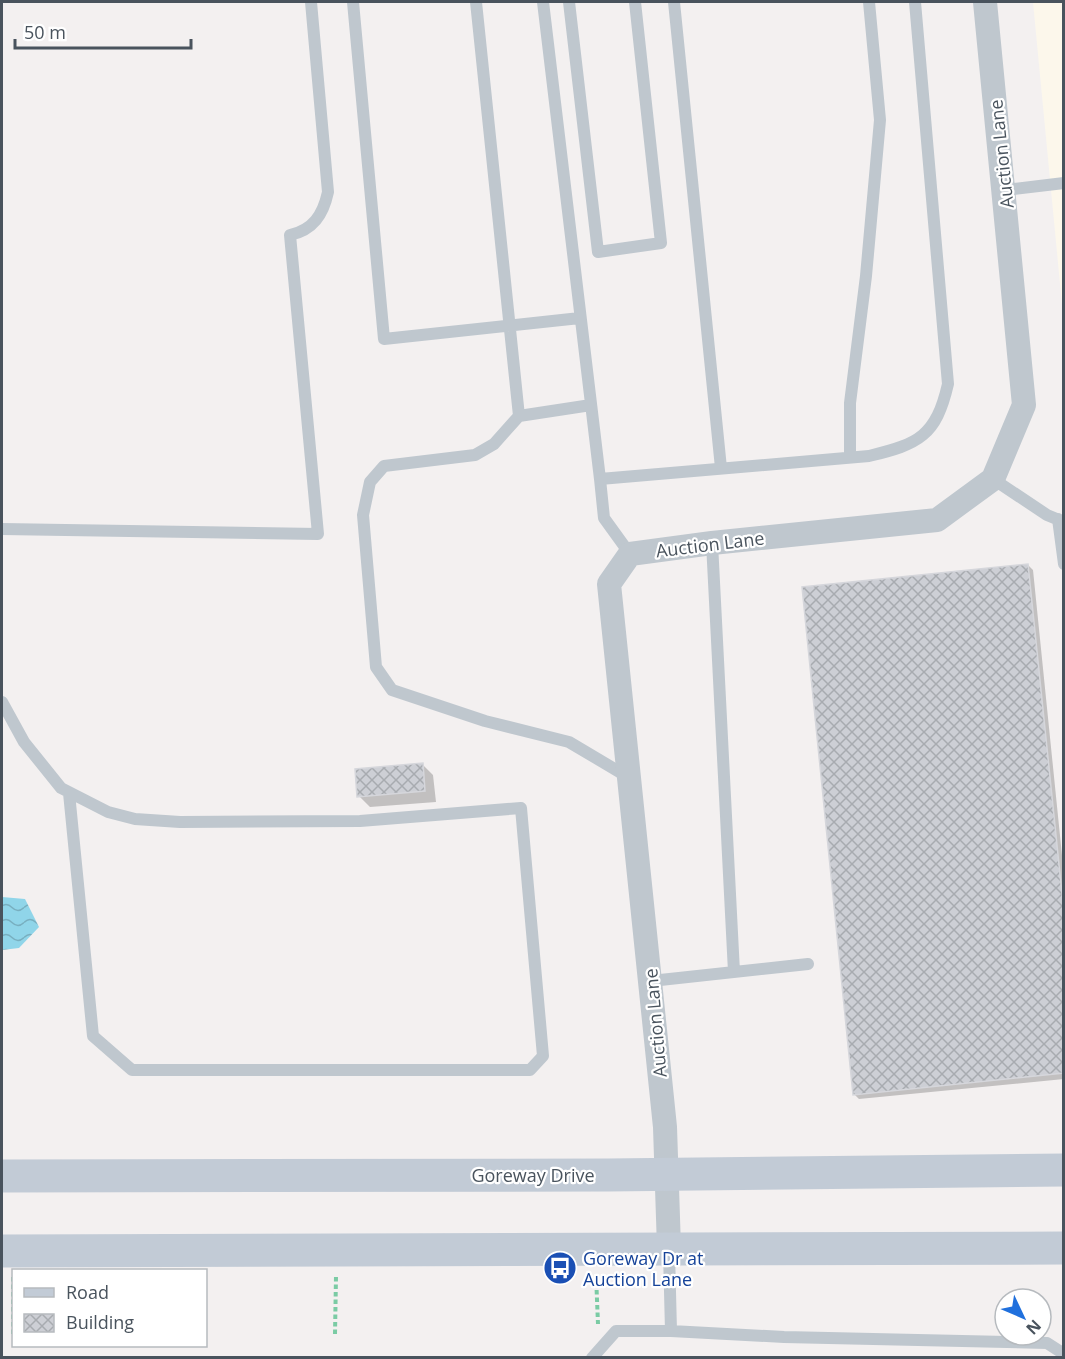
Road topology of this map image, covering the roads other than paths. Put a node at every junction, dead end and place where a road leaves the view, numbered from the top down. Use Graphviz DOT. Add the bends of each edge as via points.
graph roads {
  1 [pos="311,2"];
  2 [pos="353,2"];
  3 [pos="476,2"];
  4 [pos="543,2"];
  5 [pos="569,2"];
  6 [pos="635,2"];
  7 [pos="674,2"];
  8 [pos="869,2"];
  9 [pos="915,2"];
  10 [pos="986,2"];
  11 [pos="1064,183"];
  12 [pos="1005,190"];
  13 [pos="580,318"];
  14 [pos="508,326"];
  15 [pos="591,405"];
  16 [pos="519,416"];
  17 [pos="850,457"];
  18 [pos="721,468"];
  19 [pos="600,479"];
  20 [pos="993,479"];
  21 [pos="1061,520"];
  22 [pos="2,529"];
  23 [pos="712,543"];
  24 [pos="630,554"];
  25 [pos="1064,564"];
  26 [pos="2,702"];
  27 [pos="630,778"];
  28 [pos="69,793"];
  29 [pos="808,964"];
  30 [pos="734,972"];
  31 [pos="651,981"];
  32 [pos="1064,1170"];
  33 [pos="666,1174"];
  34 [pos="2,1176"];
  35 [pos="669,1248"];
  36 [pos="1064,1248"];
  37 [pos="7,1264"];
  38 [pos="670,1331"];
  39 [pos="1064,1354"];
  40 [pos="592,1358"];
  1 -- 22 [label="lane" via="328,192 325,207 315,223 304,232 290,235 318,534"];
  2 -- 14 [label="lane" via="384,339"];
  3 -- 14 [label="lane"];
  4 -- 13 [label="lane"];
  5 -- 6 [label="lane" via="598,252 661,243"];
  7 -- 18 [label="lane"];
  8 -- 17 [label="lane" via="880,120 850,403"];
  9 -- 17 [label="lane" via="948,384 941,413 926,433 904,448"];
  10 -- 12 [label="street, Auction Lane"];
  11 -- 12 [label="lane"];
  12 -- 20 [label="street, Auction Lane" via="1024,405"];
  13 -- 14 [label="lane"];
  13 -- 15 [label="lane"];
  14 -- 16 [label="lane"];
  15 -- 16 [label="lane"];
  15 -- 19 [label="lane"];
  16 -- 27 [label="lane" via="494,444 475,455 384,466 370,482 363,515 376,667 392,690 484,721 569,742"];
  17 -- 18 [label="lane"];
  18 -- 19 [label="lane"];
  19 -- 24 [label="lane" via="604,518"];
  20 -- 21 [label="lane"];
  20 -- 23 [label="street, Auction Lane" via="937,520"];
  21 -- 25 [label="lane"];
  23 -- 24 [label="street, Auction Lane"];
  23 -- 30 [label="lane"];
  24 -- 27 [label="street, Auction Lane" via="609,584"];
  26 -- 28 [label="lane" via="24,742 48,774"];
  27 -- 31 [label="street, Auction Lane"];
  28 -- 28 [label="lane" via="108,812 135,819 180,822 360,821 521,808 543,1056 530,1070 132,1070 93,1036"];
  29 -- 30 [label="lane"];
  30 -- 31 [label="lane"];
  31 -- 33 [label="street, Auction Lane"];
  32 -- 33 [label="main road, Goreway Drive"];
  33 -- 34 [label="main road, Goreway Drive"];
  33 -- 35 [label="street, Auction Lane"];
  35 -- 36 [label="main road"];
  35 -- 37 [label="main road"];
  35 -- 38 [label="lane"];
  38 -- 39 [label="lane" via="1047,1343"];
  38 -- 40 [label="lane" via="616,1331"];
}
